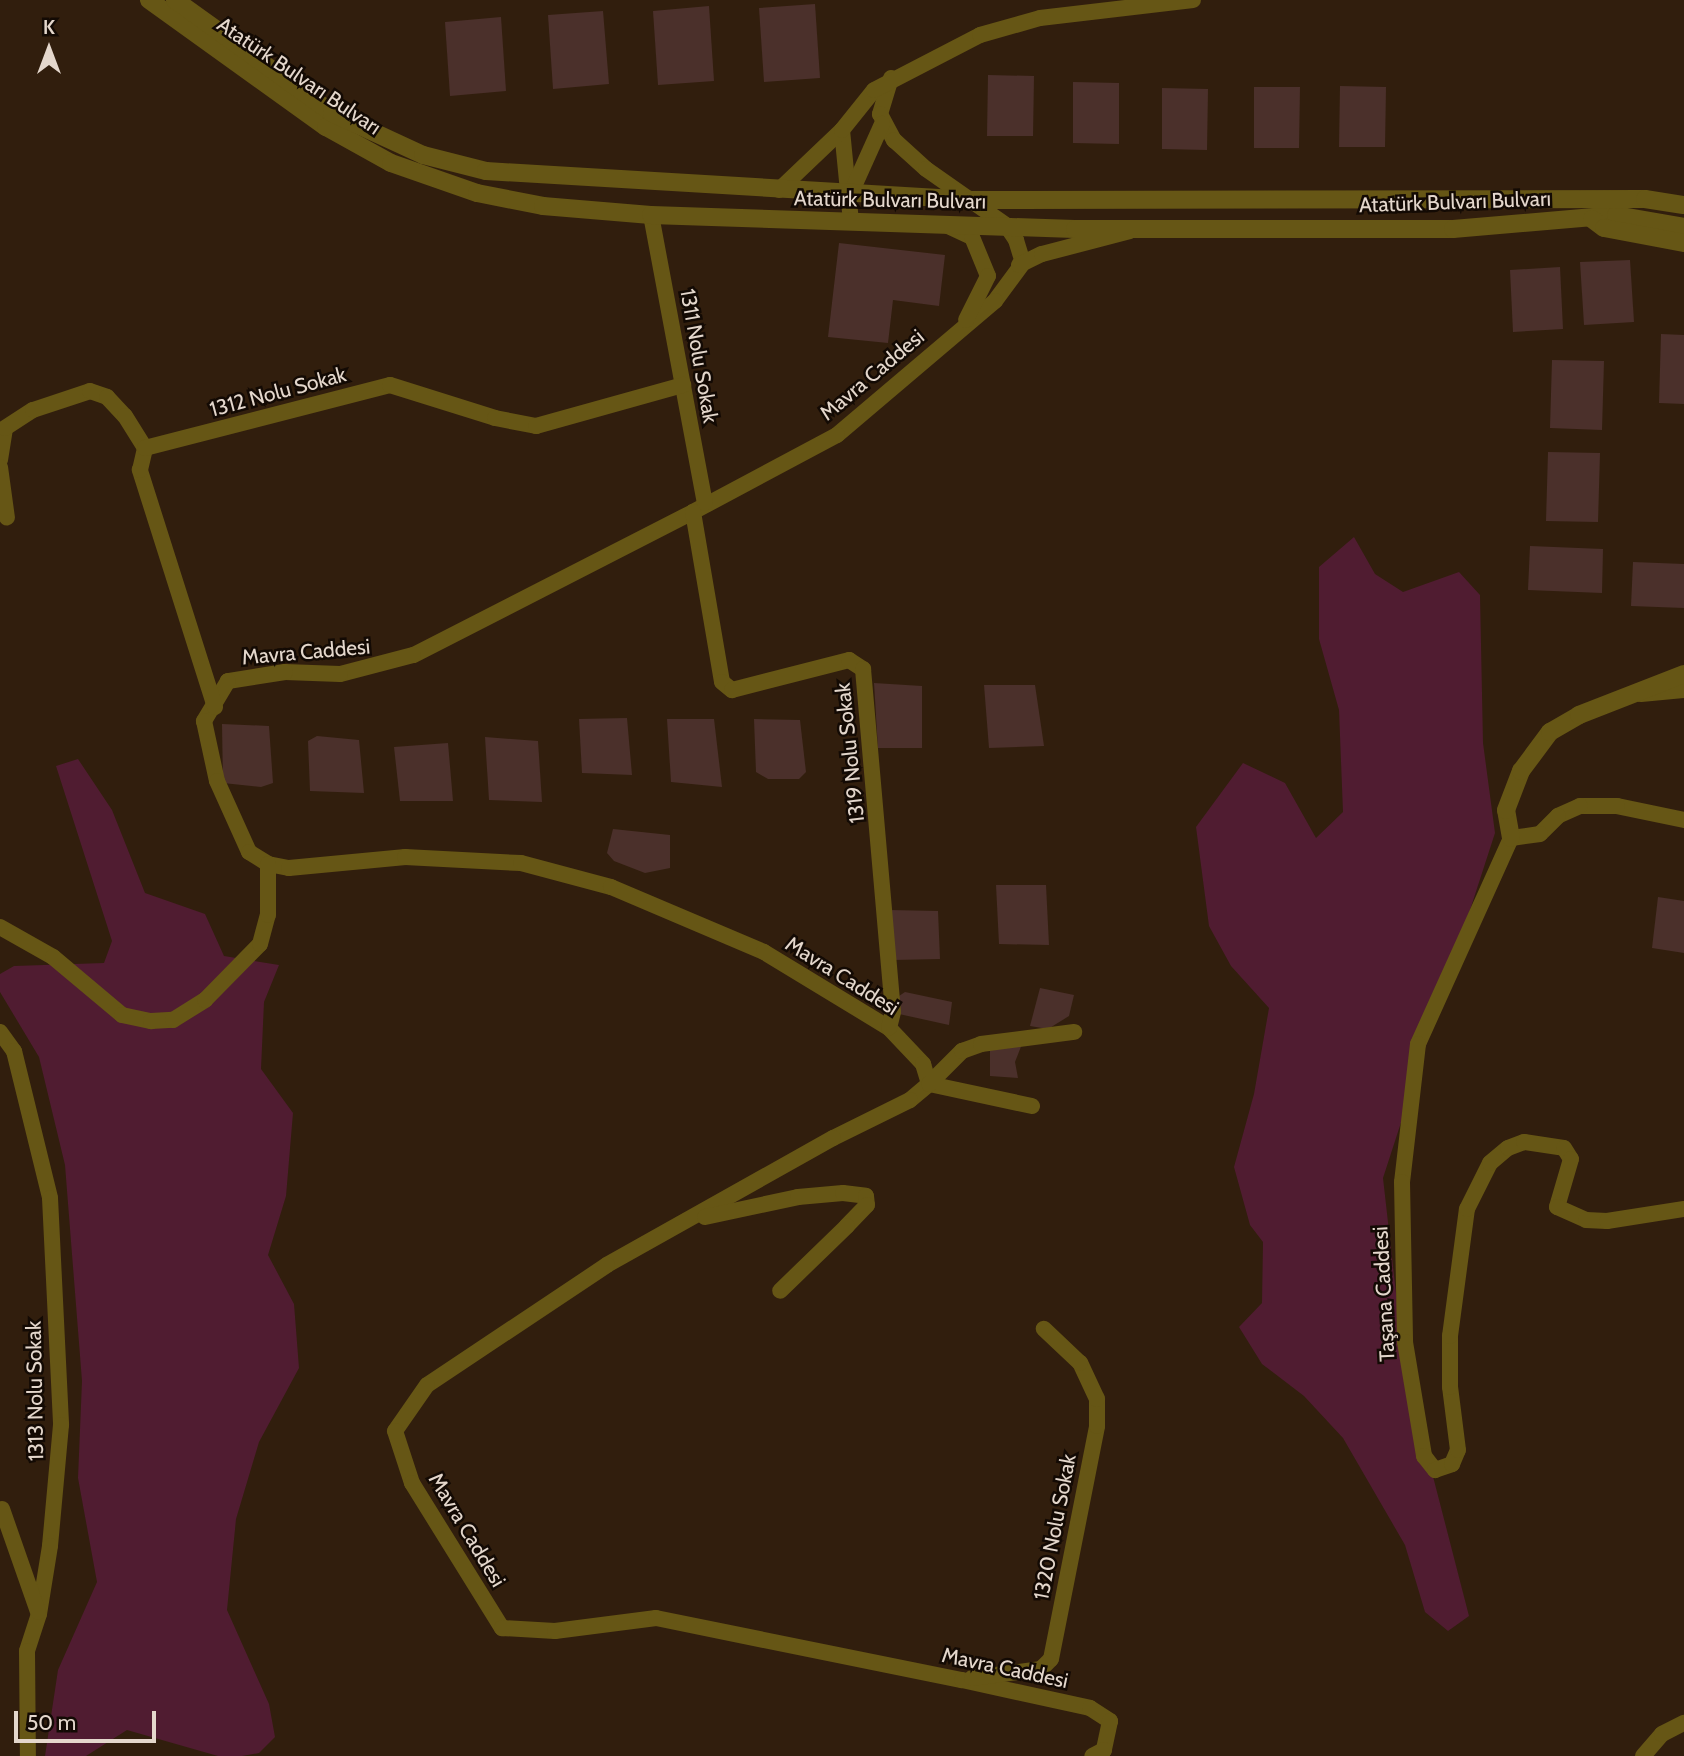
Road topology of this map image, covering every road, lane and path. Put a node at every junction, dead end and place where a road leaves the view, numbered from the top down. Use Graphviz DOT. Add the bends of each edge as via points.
graph roads {
  1 [pos="149,0"];
  2 [pos="175,0"];
  3 [pos="1193,0"];
  4 [pos="891,78"];
  5 [pos="882,124"];
  6 [pos="842,130"];
  7 [pos="779,190"];
  8 [pos="850,193"];
  9 [pos="972,200"];
  10 [pos="1684,205"];
  11 [pos="651,215"];
  12 [pos="1591,217"];
  13 [pos="851,222"];
  14 [pos="1006,225"];
  15 [pos="947,226"];
  16 [pos="1684,228"];
  17 [pos="1134,229"];
  18 [pos="1684,243"];
  19 [pos="1019,265"];
  20 [pos="960,331"];
  21 [pos="683,386"];
  22 [pos="145,448"];
  23 [pos="0,460"];
  24 [pos="0,467"];
  25 [pos="699,508"];
  26 [pos="7,519"];
  27 [pos="1684,674"];
  28 [pos="1684,690"];
  29 [pos="1639,694"];
  30 [pos="215,707"];
  31 [pos="1684,820"];
  32 [pos="1511,838"];
  33 [pos="268,864"];
  34 [pos="0,927"];
  35 [pos="889,1028"];
  36 [pos="0,1032"];
  37 [pos="1074,1032"];
  38 [pos="929,1084"];
  39 [pos="1032,1106"];
  40 [pos="1684,1209"];
  41 [pos="689,1221"];
  42 [pos="780,1291"];
  43 [pos="1044,1329"];
  44 [pos="2,1510"];
  45 [pos="39,1614"];
  46 [pos="962,1680"];
  47 [pos="1684,1723"];
  48 [pos="28,1756"];
  49 [pos="1092,1756"];
  50 [pos="1643,1756"];
  1 -- 11 [label="street, Atatürk Bulvarı Bulvarı" via="326,127 423,177 544,206"];
  2 -- 7 [label="street, Atatürk Bulvarı Bulvarı" via="332,113 423,155 486,171"];
  3 -- 4 [label="street" via="1040,18 980,36"];
  4 -- 5 [label="street" via="882,105"];
  4 -- 6 [label="street" via="866,98"];
  5 -- 8 [label="street"];
  5 -- 9 [label="street" via="906,152"];
  6 -- 7 [label="street"];
  6 -- 8 [label="street"];
  7 -- 8 [label="street, Atatürk Bulvarı Bulvarı"];
  8 -- 9 [label="street, Atatürk Bulvarı Bulvarı"];
  8 -- 13 [label="street"];
  9 -- 10 [label="street, Atatürk Bulvarı Bulvarı" via="1645,200"];
  9 -- 14 [label="street"];
  11 -- 13 [label="street, Atatürk Bulvarı Bulvarı"];
  11 -- 21 [label="street, 1311 Nolu Sokak"];
  12 -- 16 [label="street, Atatürk Bulvarı Bulvarı" via="1653,218"];
  12 -- 17 [label="street, Atatürk Bulvarı Bulvarı" via="1453,229"];
  12 -- 18 [label="street" via="1596,226"];
  13 -- 15 [label="street, Atatürk Bulvarı Bulvarı"];
  14 -- 15 [label="street, Atatürk Bulvarı Bulvarı"];
  14 -- 17 [label="street, Atatürk Bulvarı Bulvarı"];
  14 -- 19 [label="street" via="1020,251"];
  15 -- 20 [label="street, Mavra Caddesi" via="972,237 988,276"];
  17 -- 19 [label="street" via="1042,254"];
  19 -- 20 [label="street, Mavra Caddesi" via="995,301"];
  20 -- 25 [label="street, Mavra Caddesi" via="837,435"];
  21 -- 22 [label="street, 1312 Nolu Sokak" via="536,426 495,418 390,384"];
  21 -- 25 [label="street, 1311 Nolu Sokak"];
  22 -- 23 [label="street" via="125,415 107,397 90,391 33,410 5,428"];
  22 -- 30 [label="street" via="140,470"];
  24 -- 26 [label="street"];
  25 -- 30 [label="street, Mavra Caddesi" via="413,655 340,674 285,672 228,681"];
  25 -- 35 [label="street, 1319 Nolu Sokak" via="722,682 732,690 849,660 863,669 893,1012"];
  27 -- 29 [label="street, Taşana Caddesi"];
  28 -- 29 [label="street"];
  29 -- 32 [label="street, Taşana Caddesi" via="1579,715 1550,732 1521,771 1507,810"];
  30 -- 33 [label="street, Mavra Caddesi" via="204,721 217,781 249,852"];
  31 -- 32 [label="street" via="1617,806 1580,806 1558,816 1540,834"];
  32 -- 40 [label="street, Taşana Caddesi" via="1418,1044 1408,1121 1402,1182 1405,1342 1424,1456 1435,1470 1452,1464 1458,1450 1450,1387 1450,1336 1467,1209 1490,1163 1524,1142 1564,1148 1571,1159 1558,1207 1586,1220"];
  33 -- 34 [label="street" via="268,915 260,944 205,1000 173,1020 122,1015 53,957"];
  33 -- 35 [label="street, Mavra Caddesi" via="289,868 405,856 522,863 611,887 764,952"];
  35 -- 38 [label="street, Mavra Caddesi" via="923,1064"];
  36 -- 45 [label="street, 1313 Nolu Sokak" via="14,1051 50,1198 61,1425"];
  37 -- 38 [label="street" via="981,1044 962,1051 951,1068"];
  38 -- 39 [label="street"];
  38 -- 41 [label="street, Mavra Caddesi" via="910,1100 833,1138"];
  41 -- 42 [label="street" via="798,1197 866,1196 867,1205"];
  41 -- 46 [label="street, Mavra Caddesi" via="607,1265 427,1385 395,1430 412,1483 502,1628 555,1631 656,1618"];
  43 -- 46 [label="street, 1320 Nolu Sokak" via="1080,1363 1097,1399 1097,1426 1051,1659 1041,1669"];
  44 -- 45 [label="street"];
  45 -- 48 [label="street, 1313 Nolu Sokak" via="27,1651"];
  46 -- 49 [label="street, Mavra Caddesi" via="1090,1708 1110,1721 1104,1750"];
  47 -- 50 [label="street" via="1662,1734"];
}
